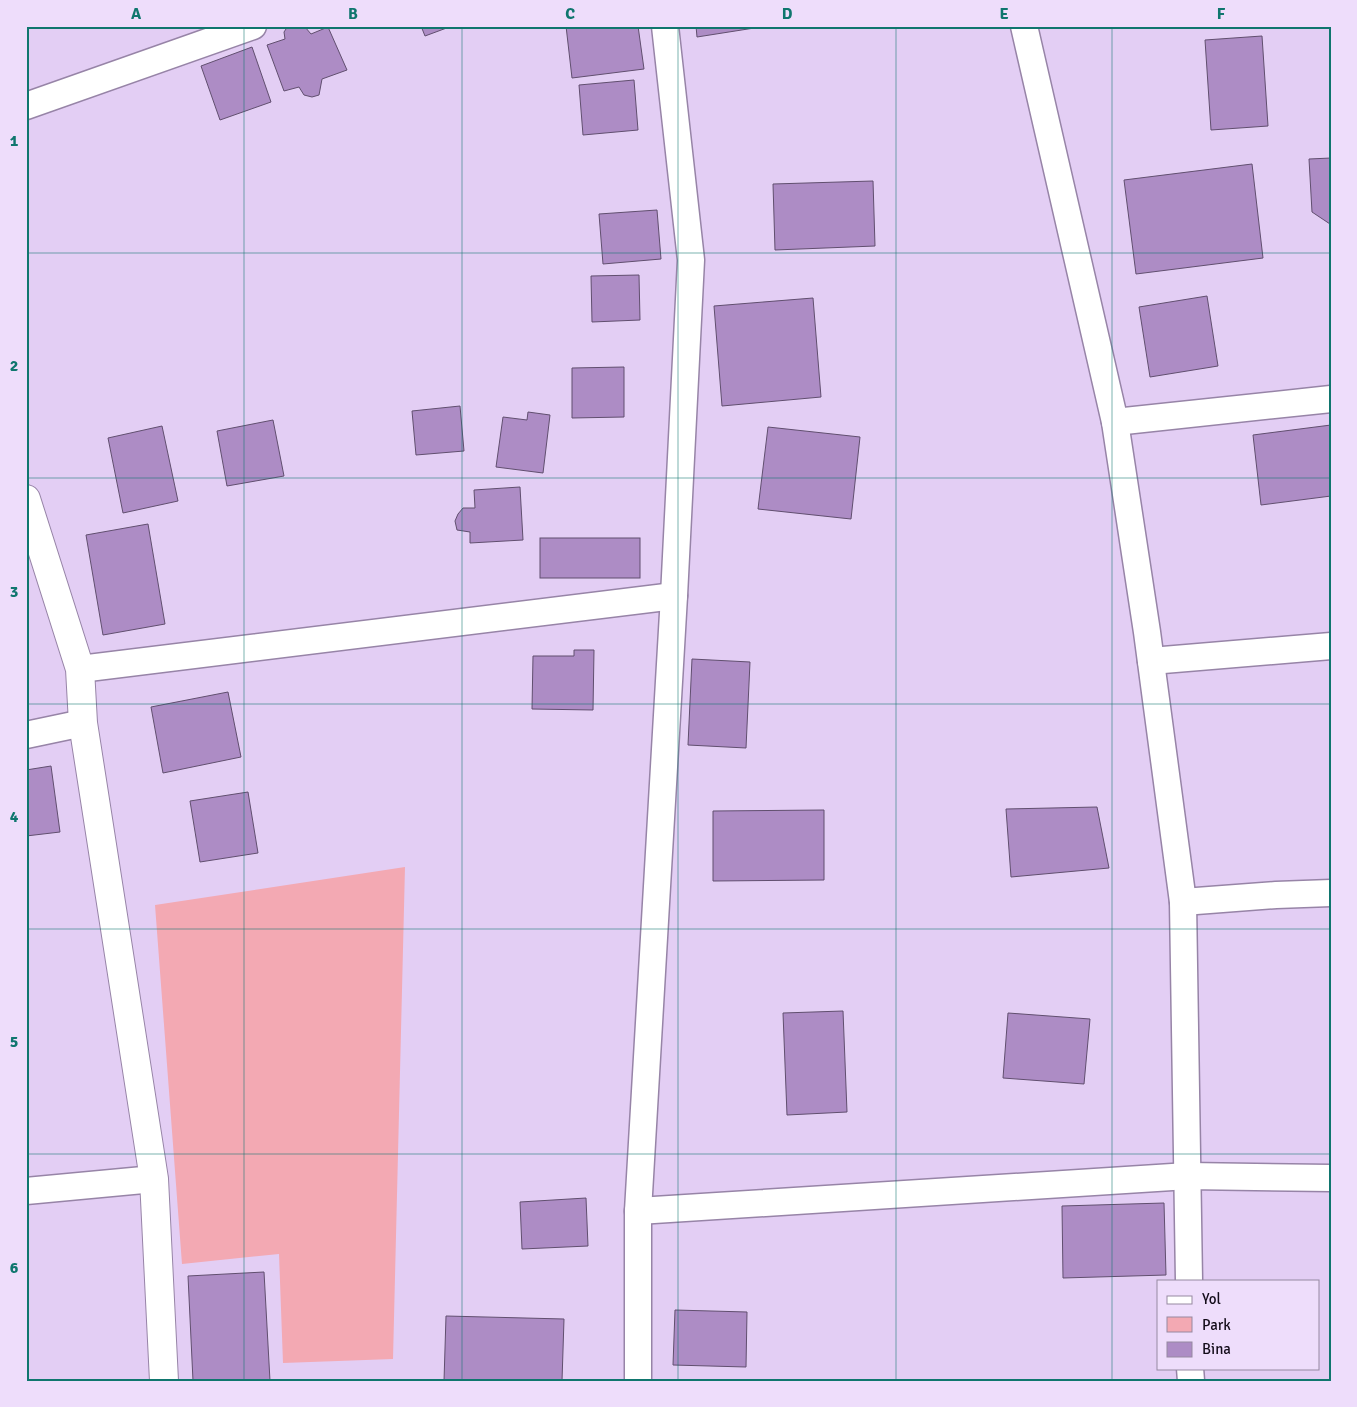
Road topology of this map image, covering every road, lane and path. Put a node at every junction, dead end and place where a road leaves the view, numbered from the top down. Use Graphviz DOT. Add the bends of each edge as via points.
graph roads {
  1 [pos="253,26"];
  2 [pos="666,26"];
  3 [pos="1024,26"];
  4 [pos="26,106"];
  5 [pos="1331,399"];
  6 [pos="1115,422"];
  7 [pos="26,499"];
  8 [pos="674,596"];
  9 [pos="1331,646"];
  10 [pos="1151,661"];
  11 [pos="80,669"];
  12 [pos="83,723"];
  13 [pos="26,735"];
  14 [pos="1331,893"];
  15 [pos="1183,902"];
  16 [pos="1188,1176"];
  17 [pos="1331,1178"];
  18 [pos="154,1179"];
  19 [pos="26,1191"];
  20 [pos="638,1211"];
  21 [pos="1189,1280"];
  22 [pos="164,1381"];
  23 [pos="638,1381"];
  1 -- 4 [label="street"];
  2 -- 8 [label="street" via="691,260"];
  3 -- 6 [label="street"];
  5 -- 6 [label="street"];
  6 -- 10 [label="street"];
  7 -- 11 [label="street"];
  8 -- 11 [label="street"];
  8 -- 20 [label="street"];
  9 -- 10 [label="street"];
  10 -- 15 [label="street"];
  11 -- 12 [label="street"];
  12 -- 13 [label="street"];
  12 -- 18 [label="street"];
  14 -- 15 [label="street"];
  15 -- 16 [label="street"];
  16 -- 17 [label="street"];
  16 -- 20 [label="street"];
  16 -- 21 [label="street"];
  18 -- 19 [label="street"];
  18 -- 22 [label="street"];
  20 -- 23 [label="street"];
}
